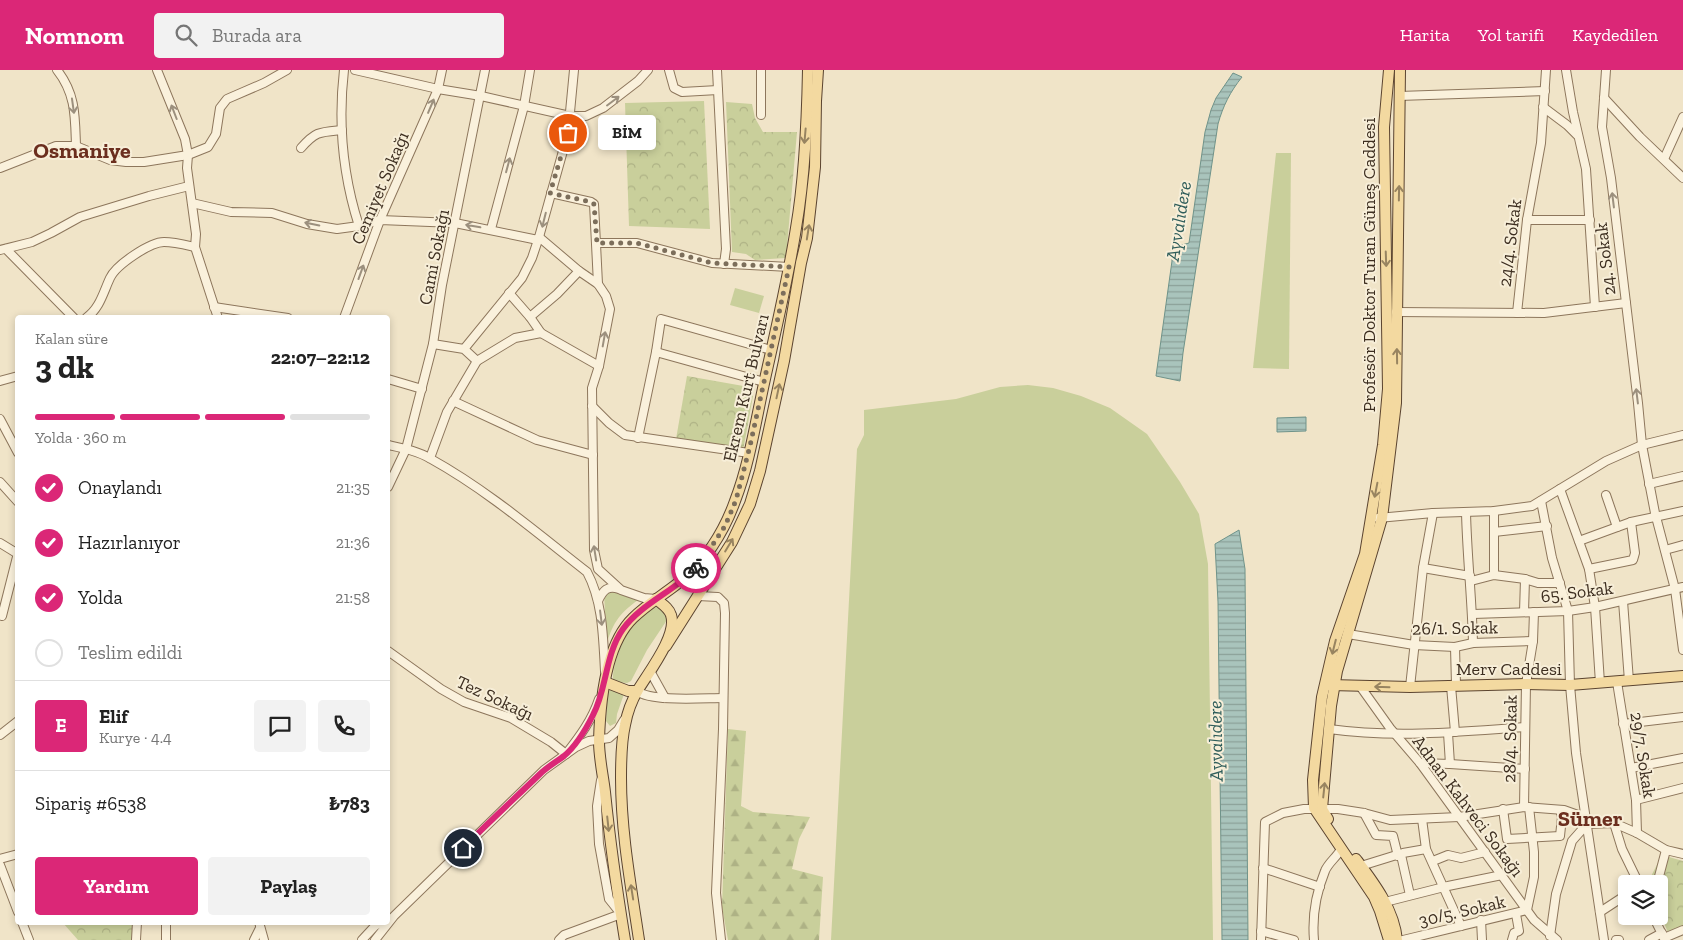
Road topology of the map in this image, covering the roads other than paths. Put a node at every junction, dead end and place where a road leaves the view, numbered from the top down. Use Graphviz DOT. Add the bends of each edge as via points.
graph roads {
  1 [pos="57,70"];
  2 [pos="157,70"];
  3 [pos="287,70"];
  4 [pos="344,70"];
  5 [pos="355,70"];
  6 [pos="442,70"];
  7 [pos="485,70"];
  8 [pos="530,70"];
  9 [pos="574,70"];
  10 [pos="648,70"];
  11 [pos="669,70"];
  12 [pos="717,70"];
  13 [pos="761,70"];
  14 [pos="808,70"];
  15 [pos="818,70"];
  16 [pos="1389,70"];
  17 [pos="1400,70"];
  18 [pos="1546,70"];
  19 [pos="1566,70"];
  20 [pos="1606,70"];
  21 [pos="438,89"];
  22 [pos="718,90"];
  23 [pos="1544,90"];
  24 [pos="480,96"];
  25 [pos="1399,96"];
  26 [pos="1604,98"];
  27 [pos="524,106"];
  28 [pos="1543,107"];
  29 [pos="761,115"];
  30 [pos="570,116"];
  31 [pos="1683,116"];
  32 [pos="1681,126"];
  33 [pos="342,130"];
  34 [pos="1578,136"];
  35 [pos="76,146"];
  36 [pos="300,148"];
  37 [pos="188,155"];
  38 [pos="1664,160"];
  39 [pos="0,168"];
  40 [pos="1683,178"];
  41 [pos="189,186"];
  42 [pos="550,193"];
  43 [pos="192,203"];
  44 [pos="380,220"];
  45 [pos="1527,220"];
  46 [pos="1590,220"];
  47 [pos="455,223"];
  48 [pos="359,226"];
  49 [pos="491,229"];
  50 [pos="539,238"];
  51 [pos="597,243"];
  52 [pos="195,247"];
  53 [pos="3,249"];
  54 [pos="724,264"];
  55 [pos="789,267"];
  56 [pos="579,271"];
  57 [pos="598,284"];
  58 [pos="509,293"];
  59 [pos="1626,304"];
  60 [pos="214,307"];
  61 [pos="1595,307"];
  62 [pos="1396,312"];
  63 [pos="1517,313"];
  64 [pos="71,315"];
  65 [pos="89,315"];
  66 [pos="217,315"];
  67 [pos="268,315"];
  68 [pos="345,315"];
  69 [pos="530,317"];
  70 [pos="540,333"];
  71 [pos="433,344"];
  72 [pos="464,349"];
  73 [pos="772,350"];
  74 [pos="656,352"];
  75 [pos="477,361"];
  76 [pos="599,366"];
  77 [pos="15,377"];
  78 [pos="390,380"];
  79 [pos="0,381"];
  80 [pos="764,382"];
  81 [pos="422,389"];
  82 [pos="453,401"];
  83 [pos="592,406"];
  84 [pos="0,419"];
  85 [pos="1683,435"];
  86 [pos="638,438"];
  87 [pos="390,445"];
  88 [pos="1642,445"];
  89 [pos="15,447"];
  90 [pos="406,449"];
  91 [pos="748,453"];
  92 [pos="593,455"];
  93 [pos="430,458"];
  94 [pos="1683,476"];
  95 [pos="0,482"];
  96 [pos="390,484"];
  97 [pos="1649,484"];
  98 [pos="1560,489"];
  99 [pos="1606,495"];
  100 [pos="15,499"];
  101 [pos="1541,501"];
  102 [pos="1494,511"];
  103 [pos="1683,511"];
  104 [pos="1466,512"];
  105 [pos="1433,513"];
  106 [pos="1656,517"];
  107 [pos="1370,518"];
  108 [pos="1382,518"];
  109 [pos="1631,522"];
  110 [pos="1547,526"];
  111 [pos="1617,526"];
  112 [pos="1494,532"];
  113 [pos="1580,542"];
  114 [pos="0,543"];
  115 [pos="1683,545"];
  116 [pos="1665,550"];
  117 [pos="15,552"];
  118 [pos="15,561"];
  119 [pos="1424,568"];
  120 [pos="598,569"];
  121 [pos="1589,569"];
  122 [pos="587,572"];
  123 [pos="1494,576"];
  124 [pos="1470,578"];
  125 [pos="1525,579"];
  126 [pos="1560,583"];
  127 [pos="1679,588"];
  128 [pos="621,590"];
  129 [pos="698,596"];
  130 [pos="656,599"];
  131 [pos="598,601"];
  132 [pos="1623,601"];
  133 [pos="1595,607"];
  134 [pos="1568,611"];
  135 [pos="1524,612"];
  136 [pos="1534,612"];
  137 [pos="1473,614"];
  138 [pos="2,616"];
  139 [pos="1348,634"];
  140 [pos="1533,641"];
  141 [pos="1473,643"];
  142 [pos="666,646"];
  143 [pos="1414,646"];
  144 [pos="1455,647"];
  145 [pos="1683,650"];
  146 [pos="390,652"];
  147 [pos="650,671"];
  148 [pos="1683,676"];
  149 [pos="1629,681"];
  150 [pos="606,682"];
  151 [pos="1617,682"];
  152 [pos="1600,683"];
  153 [pos="1335,684"];
  154 [pos="1526,684"];
  155 [pos="1454,685"];
  156 [pos="1570,685"];
  157 [pos="1324,686"];
  158 [pos="1360,686"];
  159 [pos="1410,688"];
  160 [pos="637,691"];
  161 [pos="665,698"];
  162 [pos="723,698"];
  163 [pos="629,713"];
  164 [pos="1683,717"];
  165 [pos="15,723"];
  166 [pos="1623,724"];
  167 [pos="1525,727"];
  168 [pos="1329,729"];
  169 [pos="1394,733"];
  170 [pos="1451,733"];
  171 [pos="0,735"];
  172 [pos="600,741"];
  173 [pos="566,754"];
  174 [pos="1683,758"];
  175 [pos="1420,763"];
  176 [pos="1450,764"];
  177 [pos="1631,768"];
  178 [pos="1525,769"];
  179 [pos="1683,788"];
  180 [pos="1636,800"];
  181 [pos="1527,807"];
  182 [pos="1318,809"];
  183 [pos="1503,809"];
  184 [pos="1560,810"];
  185 [pos="1364,813"];
  186 [pos="1458,817"];
  187 [pos="1422,819"];
  188 [pos="1614,823"];
  189 [pos="1587,824"];
  190 [pos="1637,833"];
  191 [pos="1532,837"];
  192 [pos="1341,849"];
  193 [pos="1426,849"];
  194 [pos="1666,850"];
  195 [pos="1485,852"];
  196 [pos="1683,854"];
  197 [pos="15,855"];
  198 [pos="1399,855"];
  199 [pos="0,859"];
  200 [pos="1433,861"];
  201 [pos="0,865"];
  202 [pos="1361,866"];
  203 [pos="1263,868"];
  204 [pos="1502,875"];
  205 [pos="1635,875"];
  206 [pos="1659,875"];
  207 [pos="1320,887"];
  208 [pos="1444,887"];
  209 [pos="1410,895"];
  210 [pos="1618,900"];
  211 [pos="1385,902"];
  212 [pos="15,904"];
  213 [pos="1527,910"];
  214 [pos="1600,912"];
  215 [pos="621,914"];
  216 [pos="1516,914"];
  217 [pos="391,918"];
  218 [pos="1481,920"];
  219 [pos="23,925"];
  220 [pos="137,925"];
  221 [pos="166,925"];
  222 [pos="260,925"];
  223 [pos="375,925"];
  224 [pos="386,925"];
  225 [pos="1658,925"];
  226 [pos="1461,926"];
  227 [pos="1683,930"];
  228 [pos="1261,931"];
  229 [pos="1550,937"];
  230 [pos="1664,937"];
  231 [pos="29,940"];
  232 [pos="136,940"];
  233 [pos="166,940"];
  234 [pos="254,940"];
  235 [pos="264,940"];
  236 [pos="362,940"];
  237 [pos="375,940"];
  238 [pos="559,940"];
  239 [pos="625,940"];
  240 [pos="639,940"];
  241 [pos="721,940"];
  242 [pos="1261,940"];
  243 [pos="1294,940"];
  244 [pos="1314,940"];
  245 [pos="1390,940"];
  246 [pos="1396,940"];
  247 [pos="1402,940"];
  248 [pos="1482,940"];
  249 [pos="1512,940"];
  250 [pos="1557,940"];
  251 [pos="1604,940"];
  252 [pos="1649,940"];
  1 -- 35 [label="street, one-way" via="66,81 73,100"];
  37 -- 2 [label="street, one-way" via="185,139"];
  3 -- 37 [label="street" via="227,99 220,108 216,134 208,146"];
  4 -- 33 [label="street"];
  5 -- 21 [label="street"];
  6 -- 21 [label="street, Cemiyet Sokağı"];
  7 -- 24 [label="street, Cami Sokağı"];
  8 -- 27 [label="street"];
  9 -- 30 [label="street"];
  30 -- 10 [label="street, one-way" via="586,116 604,108"];
  11 -- 22 [label="street" via="674,88 682,92"];
  12 -- 22 [label="street"];
  13 -- 29 [label="street"];
  14 -- 55 [label="main road, Ekrem Kurt Bulvarı, one-way" via="797,226"];
  129 -- 15 [label="main road, Ekrem Kurt Bulvarı, one-way" via="732,542 750,504 760,472 811,211"];
  16 -- 107 [label="main road, Profesör Doktor Turan Güneş Caddesi, one-way" via="1384,127 1388,389 1383,445"];
  17 -- 25 [label="main road, Profesör Doktor Turan Güneş Caddesi"];
  18 -- 23 [label="street, 24/4. Sokak"];
  19 -- 34 [label="street"];
  20 -- 26 [label="street, 24. Sokak"];
  21 -- 24 [label="street"];
  44 -- 21 [label="street, Cemiyet Sokağı, one-way"];
  22 -- 54 [label="street" via="726,249"];
  23 -- 25 [label="street"];
  23 -- 28 [label="street, 24/4. Sokak"];
  24 -- 27 [label="street"];
  24 -- 47 [label="street, Cami Sokağı"];
  62 -- 25 [label="main road, Profesör Doktor Turan Güneş Caddesi, one-way"];
  26 -- 38 [label="street"];
  59 -- 26 [label="street, 24. Sokak, one-way" via="1602,127"];
  27 -- 30 [label="street"];
  49 -- 27 [label="street, one-way"];
  28 -- 34 [label="street" via="1568,124"];
  28 -- 45 [label="street, 24/4. Sokak" via="1541,143"];
  30 -- 42 [label="street" via="564,150"];
  31 -- 32 [label="street"];
  32 -- 38 [label="street"];
  33 -- 36 [label="street" via="319,132"];
  33 -- 48 [label="street" via="345,167"];
  34 -- 46 [label="street" via="1586,169"];
  35 -- 37 [label="street" via="110,160 126,162"];
  35 -- 39 [label="street" via="56,146"];
  37 -- 41 [label="street"];
  38 -- 40 [label="street"];
  41 -- 43 [label="street"];
  41 -- 53 [label="street" via="80,217 32,242"];
  42 -- 50 [label="street, one-way"];
  42 -- 51 [label="street" via="594,204"];
  48 -- 43 [label="street, one-way" via="337,229 272,214 231,212"];
  43 -- 52 [label="street"];
  44 -- 47 [label="street"];
  44 -- 48 [label="street"];
  68 -- 44 [label="street, Cemiyet Sokağı, one-way"];
  45 -- 46 [label="street"];
  45 -- 63 [label="street, 24/4. Sokak"];
  46 -- 61 [label="street"];
  49 -- 47 [label="street, one-way"];
  47 -- 71 [label="street, Cami Sokağı"];
  49 -- 50 [label="street"];
  50 -- 56 [label="street"];
  50 -- 58 [label="street" via="522,278"];
  51 -- 54 [label="street" via="637,243"];
  51 -- 57 [label="street"];
  52 -- 60 [label="street"];
  52 -- 65 [label="street" via="163,242 147,247 117,268 99,305"];
  53 -- 64 [label="street"];
  54 -- 55 [label="street"];
  55 -- 73 [label="main road, Ekrem Kurt Bulvarı"];
  56 -- 57 [label="street"];
  56 -- 69 [label="street"];
  76 -- 57 [label="street, one-way" via="610,309"];
  58 -- 69 [label="street"];
  58 -- 72 [label="street"];
  59 -- 61 [label="street, 24/4. Sokak"];
  88 -- 59 [label="street, 24. Sokak, one-way"];
  60 -- 66 [label="street"];
  60 -- 67 [label="street"];
  61 -- 63 [label="street, 24/4. Sokak"];
  62 -- 63 [label="street"];
  108 -- 62 [label="main road, Profesör Doktor Turan Güneş Caddesi, one-way" via="1396,403"];
  69 -- 70 [label="street"];
  70 -- 75 [label="street" via="515,338"];
  70 -- 76 [label="street"];
  71 -- 72 [label="street"];
  71 -- 81 [label="street, Cami Sokağı"];
  72 -- 75 [label="street"];
  73 -- 74 [label="street" via="661,319"];
  73 -- 80 [label="main road, Ekrem Kurt Bulvarı"];
  74 -- 80 [label="street"];
  74 -- 86 [label="street"];
  75 -- 82 [label="street"];
  76 -- 83 [label="street" via="592,388"];
  77 -- 79 [label="street"];
  78 -- 81 [label="street"];
  80 -- 91 [label="main road, Ekrem Kurt Bulvarı"];
  81 -- 90 [label="street, Cami Sokağı"];
  82 -- 92 [label="street" via="537,440"];
  82 -- 93 [label="street"];
  83 -- 86 [label="street" via="625,435"];
  83 -- 92 [label="street"];
  84 -- 89 [label="street"];
  85 -- 88 [label="street"];
  86 -- 91 [label="street"];
  87 -- 90 [label="street"];
  88 -- 97 [label="street, 24. Sokak"];
  88 -- 98 [label="street" via="1606,461"];
  90 -- 93 [label="street"];
  90 -- 96 [label="street, Cami Sokağı"];
  91 -- 130 [label="main road, Ekrem Kurt Bulvarı" via="736,500 725,526 694,570"];
  120 -- 92 [label="street, one-way" via="594,550"];
  93 -- 122 [label="street" via="476,487"];
  94 -- 97 [label="street"];
  95 -- 100 [label="street"];
  97 -- 106 [label="street, 24. Sokak"];
  98 -- 101 [label="street"];
  98 -- 113 [label="street"];
  99 -- 111 [label="street"];
  101 -- 102 [label="street" via="1532,506"];
  101 -- 110 [label="street"];
  102 -- 104 [label="street"];
  102 -- 112 [label="street"];
  103 -- 106 [label="street"];
  104 -- 105 [label="street"];
  104 -- 124 [label="street"];
  105 -- 108 [label="street"];
  105 -- 119 [label="street"];
  106 -- 109 [label="street"];
  106 -- 116 [label="street, 24. Sokak"];
  107 -- 108 [label="street"];
  107 -- 157 [label="main road, Profesör Doktor Turan Güneş Caddesi, one-way" via="1365,554 1335,641"];
  108 -- 139 [label="main road, Profesör Doktor Turan Güneş Caddesi"];
  109 -- 111 [label="street"];
  109 -- 121 [label="street" via="1633,560"];
  110 -- 112 [label="street"];
  110 -- 126 [label="street"];
  111 -- 113 [label="street"];
  112 -- 123 [label="street"];
  113 -- 121 [label="street"];
  114 -- 117 [label="street"];
  115 -- 116 [label="street"];
  116 -- 127 [label="street, 24. Sokak"];
  118 -- 138 [label="street"];
  119 -- 124 [label="street"];
  119 -- 143 [label="street"];
  120 -- 122 [label="street"];
  120 -- 128 [label="street"];
  121 -- 133 [label="street"];
  122 -- 131 [label="street"];
  123 -- 124 [label="street"];
  123 -- 125 [label="street"];
  124 -- 137 [label="street"];
  125 -- 126 [label="street"];
  125 -- 135 [label="street"];
  126 -- 134 [label="street"];
  127 -- 132 [label="street, 65. Sokak"];
  127 -- 145 [label="street, 24. Sokak"];
  128 -- 130 [label="street"];
  128 -- 131 [label="street" via="606,588"];
  129 -- 142 [label="main road, Ekrem Kurt Bulvarı"];
  129 -- 162 [label="street" via="718,597 724,603"];
  130 -- 142 [label="main road" via="672,617"];
  130 -- 150 [label="main road, Ekrem Kurt Bulvarı" via="622,630 608,666"];
  131 -- 150 [label="street, one-way"];
  132 -- 133 [label="street, 65. Sokak"];
  132 -- 149 [label="street"];
  133 -- 134 [label="street, 65. Sokak"];
  133 -- 152 [label="street"];
  134 -- 136 [label="street, 65. Sokak"];
  134 -- 156 [label="street"];
  135 -- 136 [label="street, 65. Sokak"];
  135 -- 137 [label="street, 65. Sokak"];
  136 -- 140 [label="street, 28/4. Sokak"];
  137 -- 141 [label="street"];
  139 -- 143 [label="street, 26/1. Sokak"];
  139 -- 153 [label="main road, Profesör Doktor Turan Güneş Caddesi"];
  140 -- 141 [label="street, 26/1. Sokak"];
  140 -- 154 [label="street, 28/4. Sokak"];
  141 -- 144 [label="street, 26/1. Sokak"];
  142 -- 147 [label="main road, Ekrem Kurt Bulvarı"];
  143 -- 144 [label="street, 26/1. Sokak"];
  143 -- 159 [label="street"];
  144 -- 155 [label="street"];
  146 -- 173 [label="street, Tez Sokağı" via="441,689 464,702 511,718"];
  147 -- 160 [label="main road, Ekrem Kurt Bulvarı"];
  147 -- 161 [label="street"];
  148 -- 149 [label="main road, Merv Caddesi"];
  149 -- 151 [label="main road, Merv Caddesi"];
  150 -- 160 [label="main road"];
  150 -- 172 [label="main road, Ekrem Kurt Bulvarı"];
  150 -- 173 [label="street" via="594,714"];
  151 -- 152 [label="main road, Merv Caddesi"];
  151 -- 166 [label="street, 29/7. Sokak"];
  152 -- 156 [label="main road, Merv Caddesi"];
  153 -- 157 [label="main road, Merv Caddesi"];
  153 -- 158 [label="main road, Merv Caddesi"];
  153 -- 168 [label="main road, Profesör Doktor Turan Güneş Caddesi"];
  154 -- 155 [label="main road, Merv Caddesi"];
  154 -- 156 [label="main road, Merv Caddesi"];
  154 -- 167 [label="street, 28/4. Sokak"];
  155 -- 159 [label="main road, Merv Caddesi"];
  155 -- 170 [label="street"];
  156 -- 189 [label="street"];
  157 -- 182 [label="main road, Profesör Doktor Turan Güneş Caddesi" via="1313,780"];
  159 -- 158 [label="main road, Merv Caddesi, one-way"];
  158 -- 169 [label="street, Adnan Kahveci Sokağı"];
  160 -- 161 [label="street" via="642,695"];
  160 -- 163 [label="main road, Ekrem Kurt Bulvarı"];
  161 -- 162 [label="street"];
  162 -- 241 [label="street" via="716,893"];
  163 -- 172 [label="street" via="610,738"];
  240 -- 163 [label="main road, Ekrem Kurt Bulvarı, one-way" via="621,804 621,757"];
  164 -- 166 [label="street"];
  165 -- 171 [label="street"];
  166 -- 177 [label="street, 29/7. Sokak"];
  167 -- 170 [label="street"];
  167 -- 178 [label="street, 28/4. Sokak"];
  168 -- 169 [label="street"];
  182 -- 168 [label="main road, Profesör Doktor Turan Güneş Caddesi, one-way"];
  169 -- 170 [label="street"];
  169 -- 175 [label="street, Adnan Kahveci Sokağı"];
  170 -- 176 [label="street"];
  172 -- 173 [label="street" via="589,742"];
  172 -- 215 [label="main road, Ekrem Kurt Bulvarı, one-way" via="609,839"];
  173 -- 217 [label="street" via="544,770"];
  174 -- 177 [label="street"];
  175 -- 176 [label="street"];
  175 -- 186 [label="street, Adnan Kahveci Sokağı"];
  176 -- 178 [label="street"];
  177 -- 180 [label="street, 29/7. Sokak"];
  178 -- 181 [label="street, 28/4. Sokak"];
  179 -- 180 [label="street"];
  180 -- 190 [label="street, 29/7. Sokak"];
  181 -- 183 [label="street"];
  181 -- 184 [label="street"];
  181 -- 191 [label="street, 28/4. Sokak"];
  182 -- 185 [label="street"];
  182 -- 192 [label="main road"];
  182 -- 202 [label="main road"];
  182 -- 203 [label="street" via="1283,813 1265,822"];
  183 -- 186 [label="street"];
  183 -- 191 [label="street" via="1507,839"];
  184 -- 189 [label="street" via="1578,815"];
  184 -- 191 [label="street" via="1560,836"];
  185 -- 187 [label="street" via="1390,820"];
  185 -- 198 [label="street" via="1376,835 1393,836"];
  186 -- 187 [label="street"];
  186 -- 195 [label="street, Adnan Kahveci Sokağı"];
  187 -- 193 [label="street"];
  188 -- 189 [label="street"];
  188 -- 190 [label="street"];
  188 -- 205 [label="street"];
  189 -- 214 [label="street"];
  189 -- 229 [label="street" via="1572,841 1556,894"];
  190 -- 194 [label="street"];
  191 -- 213 [label="street, 28/4. Sokak" via="1534,877"];
  192 -- 207 [label="street" via="1326,869"];
  192 -- 245 [label="main road" via="1374,897"];
  193 -- 198 [label="street"];
  193 -- 200 [label="street"];
  194 -- 196 [label="street"];
  194 -- 206 [label="street"];
  195 -- 200 [label="street" via="1461,858 1448,855"];
  195 -- 204 [label="street, Adnan Kahveci Sokağı"];
  197 -- 199 [label="street"];
  198 -- 202 [label="street"];
  198 -- 209 [label="street"];
  200 -- 208 [label="street"];
  201 -- 212 [label="street"];
  202 -- 211 [label="main road"];
  203 -- 207 [label="street"];
  203 -- 228 [label="street"];
  204 -- 208 [label="street"];
  204 -- 213 [label="street, Adnan Kahveci Sokağı"];
  207 -- 244 [label="street" via="1313,911"];
  208 -- 209 [label="street"];
  208 -- 226 [label="street"];
  209 -- 211 [label="street"];
  210 -- 214 [label="street"];
  211 -- 246 [label="main road" via="1396,930"];
  213 -- 216 [label="street, 30/5. Sokak"];
  213 -- 229 [label="street, Adnan Kahveci Sokağı"];
  214 -- 251 [label="street"];
  215 -- 238 [label="street"];
  215 -- 239 [label="main road, Ekrem Kurt Bulvarı"];
  216 -- 218 [label="street, 30/5. Sokak"];
  216 -- 249 [label="street" via="1519,930"];
  218 -- 226 [label="street, 30/5. Sokak"];
  218 -- 248 [label="street"];
  219 -- 231 [label="street"];
  220 -- 232 [label="street"];
  221 -- 233 [label="street"];
  222 -- 234 [label="street"];
  222 -- 235 [label="street"];
  223 -- 236 [label="street"];
  224 -- 237 [label="street"];
  225 -- 230 [label="street"];
  226 -- 247 [label="street, 30/5. Sokak"];
  227 -- 230 [label="street"];
  228 -- 242 [label="street"];
  228 -- 243 [label="street"];
  229 -- 250 [label="street, Adnan Kahveci Sokağı"];
  230 -- 252 [label="street"];
}
